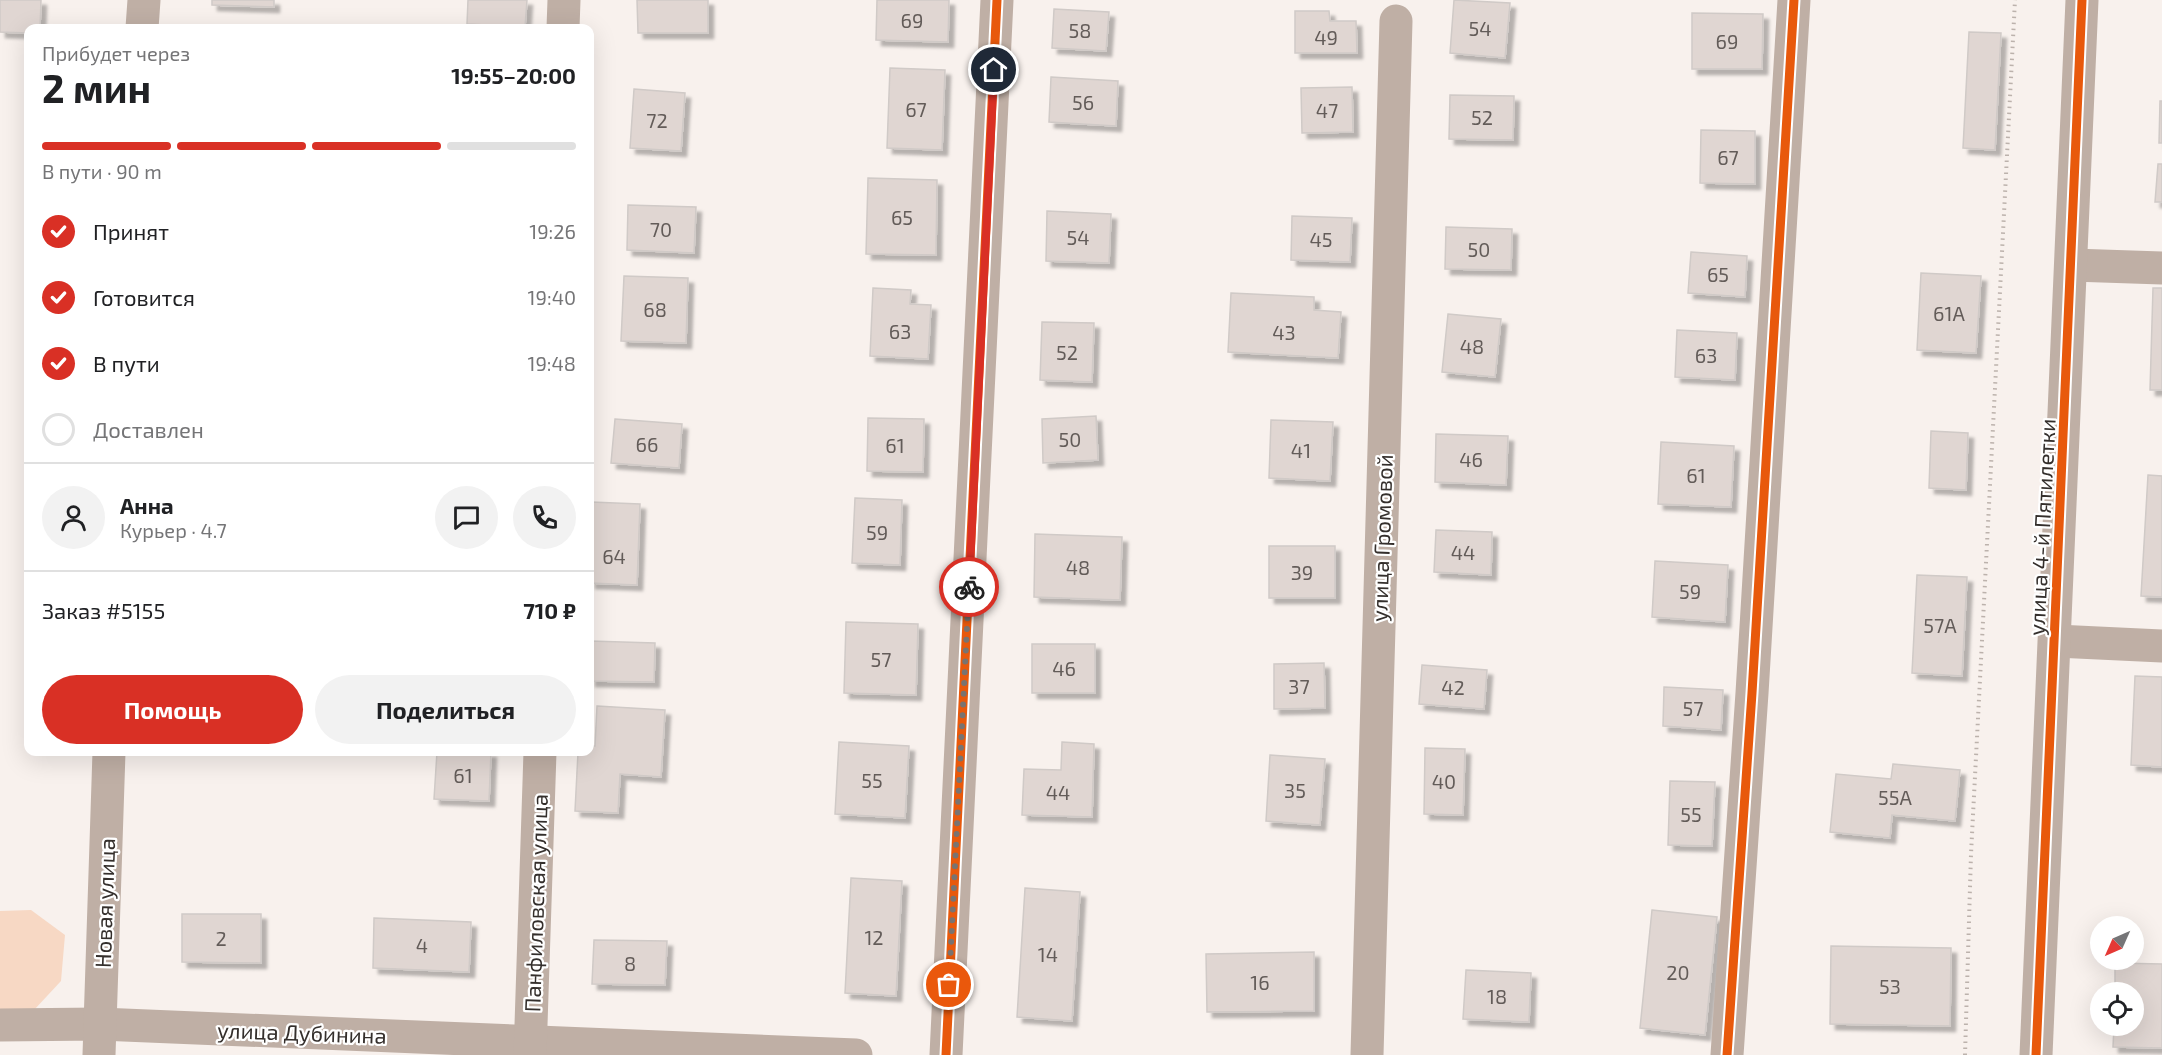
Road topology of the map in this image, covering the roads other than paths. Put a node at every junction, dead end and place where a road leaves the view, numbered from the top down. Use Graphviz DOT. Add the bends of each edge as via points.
graph roads {
  1 [pos="144,0"];
  2 [pos="564,0"];
  3 [pos="997,0"];
  4 [pos="1794,0"];
  5 [pos="2082,0"];
  6 [pos="1396,21"];
  7 [pos="142,24"];
  8 [pos="563,24"];
  9 [pos="2072,265"];
  10 [pos="2162,268"];
  11 [pos="2056,641"];
  12 [pos="2162,645"];
  13 [pos="109,756"];
  14 [pos="540,756"];
  15 [pos="0,1025"];
  16 [pos="100,1040"];
  17 [pos="530,1048"];
  18 [pos="856,1055"];
  19 [pos="946,1055"];
  20 [pos="1366,1055"];
  21 [pos="1727,1055"];
  22 [pos="2036,1055"];
  1 -- 7 [label="street"];
  2 -- 8 [label="street"];
  3 -- 19 [label="street"];
  4 -- 21 [label="street"];
  5 -- 9 [label="street, улица 4-й Пятилетки"];
  6 -- 20 [label="street, улица Громовой"];
  9 -- 10 [label="street"];
  9 -- 11 [label="street, улица 4-й Пятилетки"];
  11 -- 12 [label="street"];
  11 -- 22 [label="street, улица 4-й Пятилетки"];
  13 -- 16 [label="street, Новая улица"];
  14 -- 17 [label="street, Панфиловская улица"];
  15 -- 16 [label="street, улица Дубинина"];
  16 -- 17 [label="street, улица Дубинина"];
  17 -- 18 [label="street, улица Дубинина"];
}
